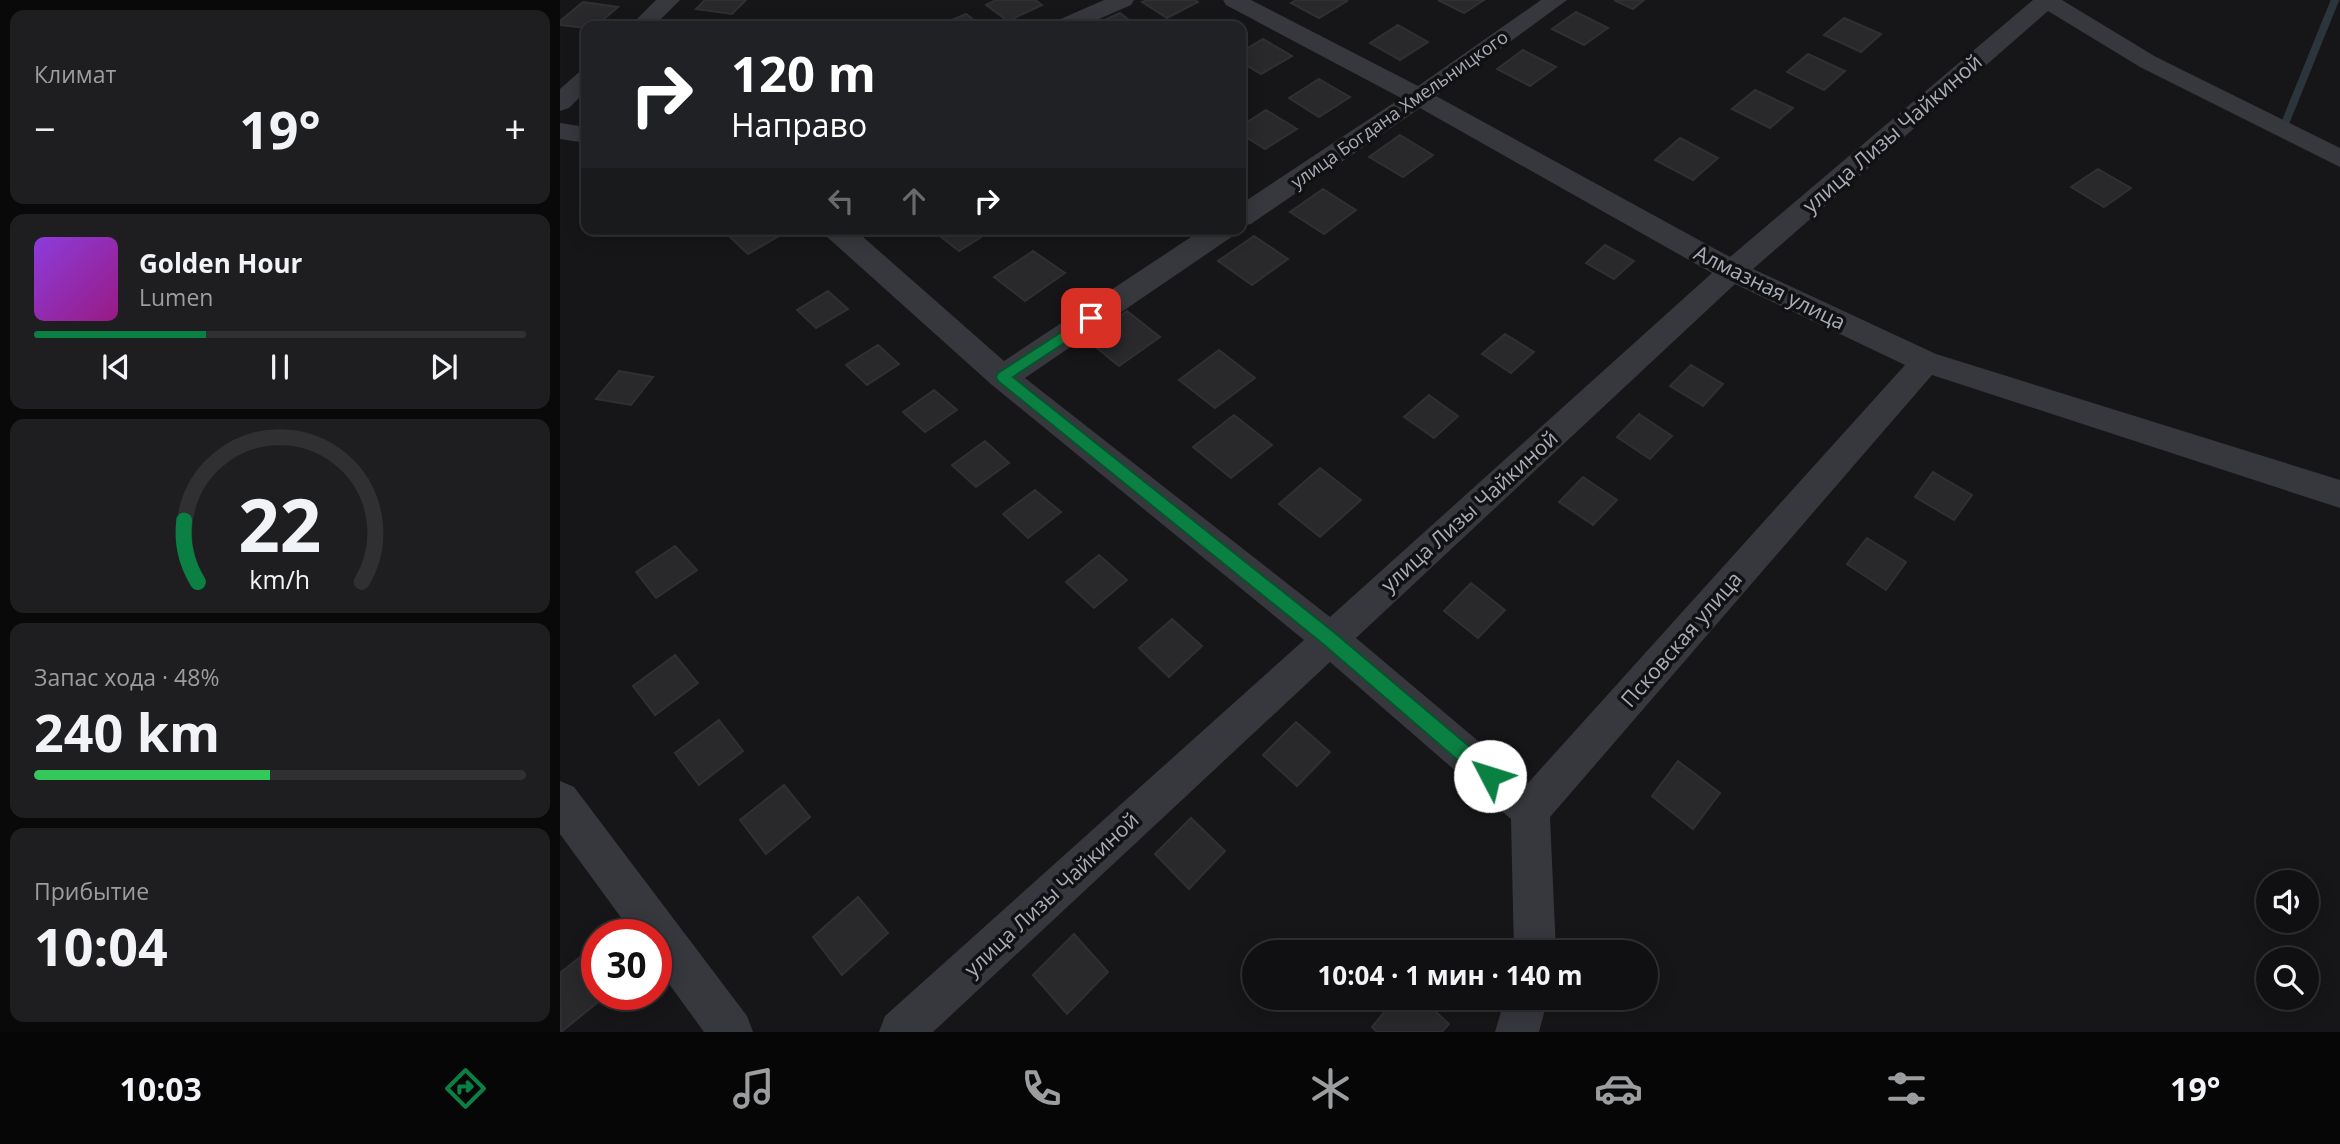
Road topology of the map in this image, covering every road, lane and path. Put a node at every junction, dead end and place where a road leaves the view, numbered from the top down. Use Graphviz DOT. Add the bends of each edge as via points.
graph roads {
  1 [pos="668,0"];
  2 [pos="1123,0"];
  3 [pos="1234,0"];
  4 [pos="1556,0"];
  5 [pos="2047,0"];
  6 [pos="646,21"];
  7 [pos="1076,21"];
  8 [pos="581,83"];
  9 [pos="1419,97"];
  10 [pos="560,103"];
  11 [pos="560,131"];
  12 [pos="581,134"];
  13 [pos="2340,159"];
  14 [pos="1246,214"];
  15 [pos="843,235"];
  16 [pos="1214,235"];
  17 [pos="1732,271"];
  18 [pos="1926,362"];
  19 [pos="1003,377"];
  20 [pos="2340,494"];
  21 [pos="1329,638"];
  22 [pos="560,801"];
  23 [pos="1530,810"];
  24 [pos="1535,940"];
  25 [pos="1523,1010"];
  26 [pos="731,1032"];
  27 [pos="901,1032"];
  28 [pos="1517,1032"];
  1 -- 6 [label="street"];
  2 -- 7 [label="street"];
  3 -- 9 [label="street, Алмазная улица"];
  4 -- 9 [label="street, улица Богдана Хмельницкого"];
  5 -- 13 [label="street" via="2148,62"];
  5 -- 17 [label="street, улица Лизы Чайкиной"];
  8 -- 10 [label="street"];
  9 -- 14 [label="street, улица Богдана Хмельницкого"];
  9 -- 17 [label="street, Алмазная улица"];
  11 -- 12 [label="street"];
  15 -- 19 [label="street"];
  16 -- 19 [label="street"];
  17 -- 18 [label="street, Алмазная улица"];
  17 -- 21 [label="street, улица Лизы Чайкиной"];
  18 -- 20 [label="street, Алмазная улица"];
  18 -- 23 [label="street, Псковская улица"];
  19 -- 21 [label="street"];
  21 -- 23 [label="street"];
  21 -- 27 [label="street, улица Лизы Чайкиной"];
  22 -- 26 [label="street"];
  23 -- 24 [label="street"];
  25 -- 28 [label="street"];
}
